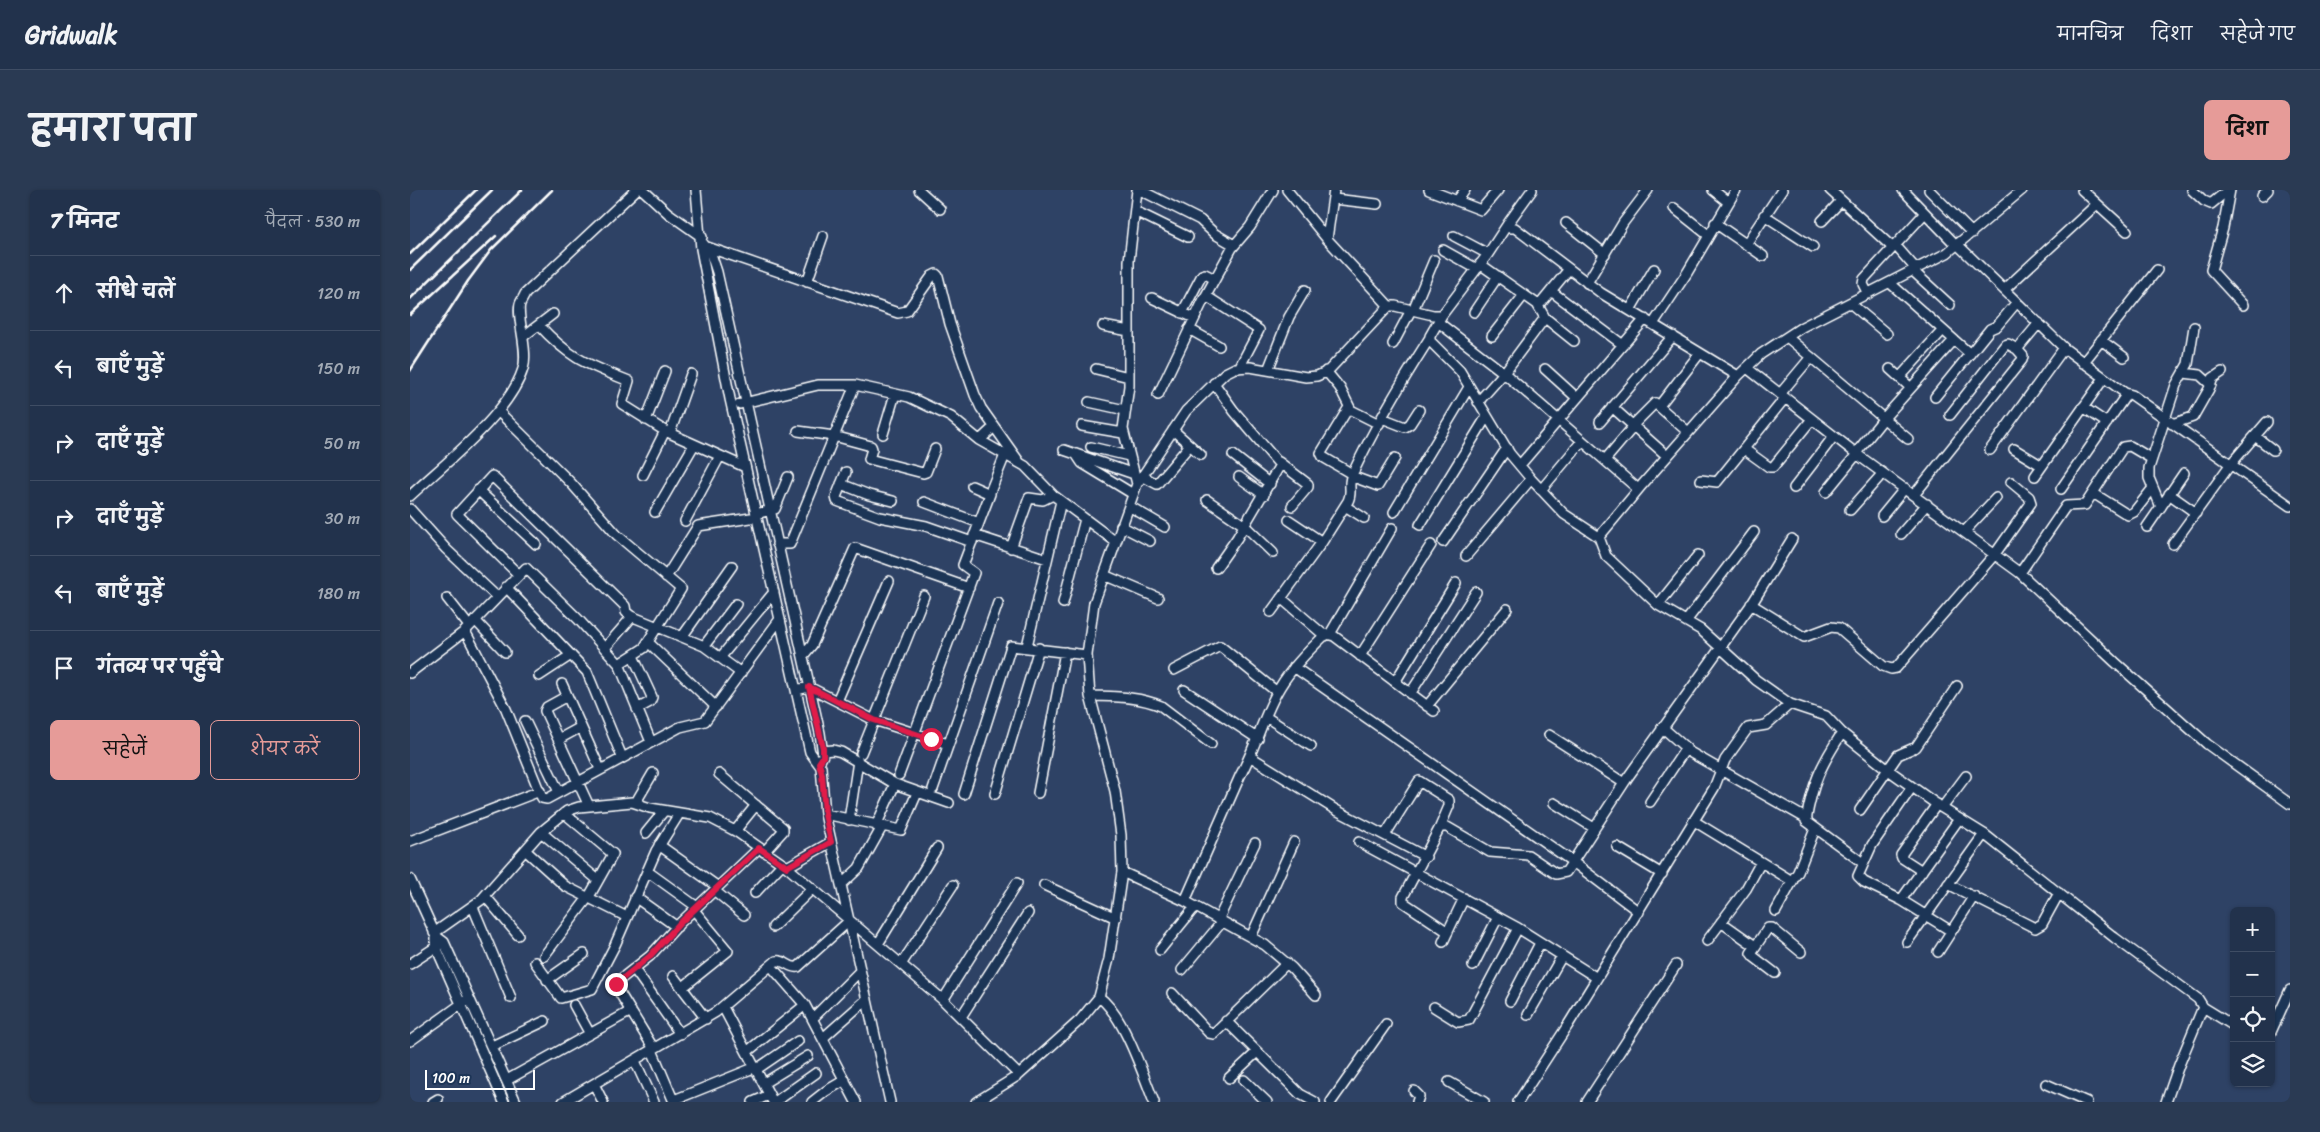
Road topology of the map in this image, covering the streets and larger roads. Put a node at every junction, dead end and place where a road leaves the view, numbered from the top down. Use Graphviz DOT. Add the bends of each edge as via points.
graph roads {
  1 [pos="636,190"];
  2 [pos="643,190"];
  3 [pos="696,190"];
  4 [pos="919,190"];
  5 [pos="1139,190"];
  6 [pos="1274,190"];
  7 [pos="1287,190"];
  8 [pos="1431,190"];
  9 [pos="1465,190"];
  10 [pos="1498,190"];
  11 [pos="1532,190"];
  12 [pos="1648,190"];
  13 [pos="1713,190"];
  14 [pos="1736,190"];
  15 [pos="1782,190"];
  16 [pos="1830,190"];
  17 [pos="1903,190"];
  18 [pos="2022,190"];
  19 [pos="2082,190"];
  20 [pos="2192,190"];
  21 [pos="2229,190"];
  22 [pos="1933,191"];
  23 [pos="1334,195"];
  24 [pos="1457,201"];
  25 [pos="1841,201"];
  26 [pos="1728,202"];
  27 [pos="1377,204"];
  28 [pos="2097,204"];
  29 [pos="1674,208"];
  30 [pos="940,209"];
  31 [pos="1135,211"];
  32 [pos="1925,213"];
  33 [pos="1764,215"];
  34 [pos="1822,221"];
  35 [pos="1508,222"];
  36 [pos="1566,223"];
  37 [pos="1715,223"];
  38 [pos="2126,231"];
  39 [pos="1972,233"];
  40 [pos="1708,235"];
  41 [pos="823,236"];
  42 [pos="1454,236"];
  43 [pos="1188,237"];
  44 [pos="1327,239"];
  45 [pos="704,242"];
  46 [pos="1746,244"];
  47 [pos="1234,245"];
  48 [pos="1957,245"];
  49 [pos="1813,247"];
  50 [pos="1894,247"];
  51 [pos="1443,250"];
  52 [pos="1488,254"];
  53 [pos="1605,254"];
  54 [pos="1764,256"];
  55 [pos="1434,260"];
  56 [pos="1478,266"];
  57 [pos="1569,269"];
  58 [pos="1654,269"];
  59 [pos="1915,270"];
  60 [pos="2157,270"];
  61 [pos="1498,276"];
  62 [pos="1215,279"];
  63 [pos="808,282"];
  64 [pos="1587,283"];
  65 [pos="1890,283"];
  66 [pos="1305,290"];
  67 [pos="2004,290"];
  68 [pos="1551,291"];
  69 [pos="1868,294"];
  70 [pos="1524,295"];
  71 [pos="1206,296"];
  72 [pos="1152,298"];
  73 [pos="2017,302"];
  74 [pos="1850,303"];
  75 [pos="1537,304"];
  76 [pos="1950,305"];
  77 [pos="2243,305"];
  78 [pos="1389,306"];
  79 [pos="1412,310"];
  80 [pos="1630,310"];
  81 [pos="1474,312"];
  82 [pos="1182,313"];
  83 [pos="553,314"];
  84 [pos="1544,317"];
  85 [pos="1194,318"];
  86 [pos="1440,318"];
  87 [pos="1649,322"];
  88 [pos="2039,323"];
  89 [pos="539,324"];
  90 [pos="1102,326"];
  91 [pos="2194,327"];
  92 [pos="1189,329"];
  93 [pos="1943,330"];
  94 [pos="1129,331"];
  95 [pos="1887,334"];
  96 [pos="524,336"];
  97 [pos="1492,336"];
  98 [pos="1673,336"];
  99 [pos="1787,337"];
  100 [pos="1430,339"];
  101 [pos="1574,340"];
  102 [pos="1954,340"];
  103 [pos="2101,340"];
  104 [pos="1393,344"];
  105 [pos="1623,345"];
  106 [pos="1220,346"];
  107 [pos="2016,348"];
  108 [pos="2064,348"];
  109 [pos="1700,353"];
  110 [pos="1970,354"];
  111 [pos="2124,357"];
  112 [pos="1811,358"];
  113 [pos="2083,363"];
  114 [pos="1238,368"];
  115 [pos="1747,368"];
  116 [pos="1096,369"];
  117 [pos="1545,369"];
  118 [pos="1890,369"];
  119 [pos="1268,370"];
  120 [pos="665,371"];
  121 [pos="1326,371"];
  122 [pos="2222,372"];
  123 [pos="1504,373"];
  124 [pos="2184,373"];
  125 [pos="691,374"];
  126 [pos="1738,376"];
  127 [pos="1129,377"];
  128 [pos="1900,377"];
  129 [pos="2104,378"];
  130 [pos="1464,379"];
  131 [pos="1214,383"];
  132 [pos="2211,385"];
  133 [pos="855,386"];
  134 [pos="1911,388"];
  135 [pos="2125,393"];
  136 [pos="895,394"];
  137 [pos="1158,395"];
  138 [pos="1783,396"];
  139 [pos="1935,397"];
  140 [pos="1577,398"];
  141 [pos="745,402"];
  142 [pos="1089,402"];
  143 [pos="1478,402"];
  144 [pos="731,406"];
  145 [pos="1659,406"];
  146 [pos="1349,407"];
  147 [pos="1612,407"];
  148 [pos="2083,407"];
  149 [pos="1125,410"];
  150 [pos="1419,410"];
  151 [pos="498,411"];
  152 [pos="1950,415"];
  153 [pos="1487,416"];
  154 [pos="1884,418"];
  155 [pos="1812,419"];
  156 [pos="646,420"];
  157 [pos="1380,421"];
  158 [pos="1558,421"];
  159 [pos="1600,422"];
  160 [pos="2107,422"];
  161 [pos="2169,422"];
  162 [pos="2267,422"];
  163 [pos="1082,426"];
  164 [pos="1633,426"];
  165 [pos="994,427"];
  166 [pos="1173,430"];
  167 [pos="798,431"];
  168 [pos="667,432"];
  169 [pos="1124,432"];
  170 [pos="1688,432"];
  171 [pos="883,434"];
  172 [pos="834,436"];
  173 [pos="1834,436"];
  174 [pos="2255,436"];
  175 [pos="1908,439"];
  176 [pos="980,440"];
  177 [pos="1582,441"];
  178 [pos="694,445"];
  179 [pos="1190,445"];
  180 [pos="1091,447"];
  181 [pos="1507,448"];
  182 [pos="936,449"];
  183 [pos="1744,449"];
  184 [pos="1064,450"];
  185 [pos="1990,450"];
  186 [pos="2014,450"];
  187 [pos="2274,450"];
  188 [pos="1856,453"];
  189 [pos="1076,454"];
  190 [pos="1005,455"];
  191 [pos="1201,455"];
  192 [pos="1233,455"];
  193 [pos="720,456"];
  194 [pos="1130,456"];
  195 [pos="1667,456"];
  196 [pos="1395,458"];
  197 [pos="2152,459"];
  198 [pos="1605,460"];
  199 [pos="1279,462"];
  200 [pos="1020,463"];
  201 [pos="1520,466"];
  202 [pos="2042,466"];
  203 [pos="2230,466"];
  204 [pos="745,467"];
  205 [pos="846,472"];
  206 [pos="1883,473"];
  207 [pos="2184,473"];
  208 [pos="643,475"];
  209 [pos="1352,475"];
  210 [pos="2035,476"];
  211 [pos="788,477"];
  212 [pos="1239,477"];
  213 [pos="1138,478"];
  214 [pos="1531,479"];
  215 [pos="1701,480"];
  216 [pos="2011,482"];
  217 [pos="841,484"];
  218 [pos="1270,484"];
  219 [pos="972,486"];
  220 [pos="1794,488"];
  221 [pos="1905,488"];
  222 [pos="2061,488"];
  223 [pos="2153,488"];
  224 [pos="1638,489"];
  225 [pos="478,490"];
  226 [pos="1541,490"];
  227 [pos="990,492"];
  228 [pos="1826,492"];
  229 [pos="2093,493"];
  230 [pos="1133,494"];
  231 [pos="1264,494"];
  232 [pos="2169,494"];
  233 [pos="1053,495"];
  234 [pos="1914,495"];
  235 [pos="410,496"];
  236 [pos="1996,498"];
  237 [pos="1207,500"];
  238 [pos="893,501"];
  239 [pos="1061,501"];
  240 [pos="924,502"];
  241 [pos="1927,504"];
  242 [pos="1129,506"];
  243 [pos="1292,506"];
  244 [pos="1345,506"];
  245 [pos="2161,506"];
  246 [pos="2290,506"];
  247 [pos="410,509"];
  248 [pos="770,510"];
  249 [pos="1850,510"];
  250 [pos="655,512"];
  251 [pos="1394,512"];
  252 [pos="2196,513"];
  253 [pos="756,516"];
  254 [pos="1882,516"];
  255 [pos="1364,518"];
  256 [pos="1085,519"];
  257 [pos="1289,520"];
  258 [pos="685,521"];
  259 [pos="979,523"];
  260 [pos="1420,525"];
  261 [pos="1122,526"];
  262 [pos="1245,526"];
  263 [pos="1165,527"];
  264 [pos="2146,527"];
  265 [pos="1392,528"];
  266 [pos="1754,532"];
  267 [pos="1964,532"];
  268 [pos="1901,534"];
  269 [pos="1600,537"];
  270 [pos="973,538"];
  271 [pos="1792,538"];
  272 [pos="1150,541"];
  273 [pos="1116,542"];
  274 [pos="1322,542"];
  275 [pos="1443,542"];
  276 [pos="536,544"];
  277 [pos="777,544"];
  278 [pos="2174,544"];
  279 [pos="1431,545"];
  280 [pos="1011,548"];
  281 [pos="1273,553"];
  282 [pos="1995,554"];
  283 [pos="1466,556"];
  284 [pos="1698,556"];
  285 [pos="1047,559"];
  286 [pos="732,566"];
  287 [pos="1216,568"];
  288 [pos="2020,573"];
  289 [pos="518,574"];
  290 [pos="1104,575"];
  291 [pos="666,577"];
  292 [pos="889,581"];
  293 [pos="1456,584"];
  294 [pos="506,588"];
  295 [pos="969,588"];
  296 [pos="774,592"];
  297 [pos="1476,592"];
  298 [pos="924,596"];
  299 [pos="497,597"];
  300 [pos="447,598"];
  301 [pos="1158,598"];
  302 [pos="1281,598"];
  303 [pos="998,603"];
  304 [pos="1062,603"];
  305 [pos="736,604"];
  306 [pos="1752,604"];
  307 [pos="1658,605"];
  308 [pos="1507,609"];
  309 [pos="1271,612"];
  310 [pos="631,616"];
  311 [pos="780,619"];
  312 [pos="1687,620"];
  313 [pos="470,626"];
  314 [pos="658,627"];
  315 [pos="1327,635"];
  316 [pos="682,637"];
  317 [pos="648,642"];
  318 [pos="704,646"];
  319 [pos="1027,646"];
  320 [pos="1719,647"];
  321 [pos="605,648"];
  322 [pos="1039,648"];
  323 [pos="505,652"];
  324 [pos="1065,652"];
  325 [pos="571,655"];
  326 [pos="1087,655"];
  327 [pos="633,656"];
  328 [pos="802,656"];
  329 [pos="1360,656"];
  330 [pos="720,658"];
  331 [pos="619,664"];
  332 [pos="1294,667"];
  333 [pos="1174,670"];
  334 [pos="410,673"];
  335 [pos="741,673"];
  336 [pos="539,676"];
  337 [pos="1394,682"];
  338 [pos="562,684"];
  339 [pos="1957,686"];
  340 [pos="809,687"];
  341 [pos="796,690"];
  342 [pos="1184,690"];
  343 [pos="1277,692"];
  344 [pos="1410,694"];
  345 [pos="568,696"];
  346 [pos="1090,696"];
  347 [pos="837,701"];
  348 [pos="1790,704"];
  349 [pos="716,707"];
  350 [pos="637,709"];
  351 [pos="1266,717"];
  352 [pos="874,720"];
  353 [pos="525,721"];
  354 [pos="581,727"];
  355 [pos="1662,727"];
  356 [pos="914,733"];
  357 [pos="1842,734"];
  358 [pos="1549,735"];
  359 [pos="559,739"];
  360 [pos="1258,739"];
  361 [pos="651,742"];
  362 [pos="948,744"];
  363 [pos="1211,744"];
  364 [pos="1311,746"];
  365 [pos="823,750"];
  366 [pos="1686,750"];
  367 [pos="622,757"];
  368 [pos="860,757"];
  369 [pos="1251,757"];
  370 [pos="819,763"];
  371 [pos="600,769"];
  372 [pos="1887,769"];
  373 [pos="1720,771"];
  374 [pos="653,772"];
  375 [pos="719,774"];
  376 [pos="899,775"];
  377 [pos="1966,776"];
  378 [pos="1624,783"];
  379 [pos="895,784"];
  380 [pos="580,785"];
  381 [pos="1912,787"];
  382 [pos="932,789"];
  383 [pos="540,791"];
  384 [pos="559,792"];
  385 [pos="917,793"];
  386 [pos="1038,793"];
  387 [pos="964,794"];
  388 [pos="995,794"];
  389 [pos="636,802"];
  390 [pos="1650,802"];
  391 [pos="949,803"];
  392 [pos="1554,803"];
  393 [pos="2290,804"];
  394 [pos="756,805"];
  395 [pos="589,806"];
  396 [pos="1940,806"];
  397 [pos="1860,810"];
  398 [pos="664,811"];
  399 [pos="564,813"];
  400 [pos="679,814"];
  401 [pos="825,814"];
  402 [pos="1807,818"];
  403 [pos="1959,819"];
  404 [pos="849,820"];
  405 [pos="1694,821"];
  406 [pos="879,826"];
  407 [pos="1440,827"];
  408 [pos="1594,828"];
  409 [pos="1814,829"];
  410 [pos="735,831"];
  411 [pos="541,832"];
  412 [pos="646,833"];
  413 [pos="1984,834"];
  414 [pos="1385,835"];
  415 [pos="414,839"];
  416 [pos="831,842"];
  417 [pos="1255,842"];
  418 [pos="1294,842"];
  419 [pos="1359,842"];
  420 [pos="659,845"];
  421 [pos="1617,847"];
  422 [pos="937,848"];
  423 [pos="525,850"];
  424 [pos="762,850"];
  425 [pos="1426,857"];
  426 [pos="1573,862"];
  427 [pos="1761,862"];
  428 [pos="1863,863"];
  429 [pos="784,865"];
  430 [pos="647,871"];
  431 [pos="1922,871"];
  432 [pos="1122,872"];
  433 [pos="1417,873"];
  434 [pos="1662,874"];
  435 [pos="598,880"];
  436 [pos="1793,880"];
  437 [pos="411,882"];
  438 [pos="1017,883"];
  439 [pos="1948,884"];
  440 [pos="841,885"];
  441 [pos="952,885"];
  442 [pos="1044,885"];
  443 [pos="717,889"];
  444 [pos="812,889"];
  445 [pos="2058,893"];
  446 [pos="755,894"];
  447 [pos="485,896"];
  448 [pos="1974,896"];
  449 [pos="635,897"];
  450 [pos="588,898"];
  451 [pos="1464,898"];
  452 [pos="1901,900"];
  453 [pos="1185,901"];
  454 [pos="473,907"];
  455 [pos="1196,907"];
  456 [pos="696,908"];
  457 [pos="1776,911"];
  458 [pos="1638,912"];
  459 [pos="1028,914"];
  460 [pos="744,915"];
  461 [pos="1926,916"];
  462 [pos="627,917"];
  463 [pos="1116,918"];
  464 [pos="1498,918"];
  465 [pos="849,921"];
  466 [pos="1220,921"];
  467 [pos="1721,922"];
  468 [pos="676,927"];
  469 [pos="773,927"];
  470 [pos="1518,928"];
  471 [pos="1951,931"];
  472 [pos="1448,932"];
  473 [pos="435,934"];
  474 [pos="518,935"];
  475 [pos="1251,937"];
  476 [pos="1707,941"];
  477 [pos="444,942"];
  478 [pos="1443,942"];
  479 [pos="1907,942"];
  480 [pos="1540,943"];
  481 [pos="878,944"];
  482 [pos="1755,946"];
  483 [pos="436,947"];
  484 [pos="1160,950"];
  485 [pos="1801,952"];
  486 [pos="1938,952"];
  487 [pos="584,954"];
  488 [pos="544,956"];
  489 [pos="1562,956"];
  490 [pos="535,962"];
  491 [pos="902,963"];
  492 [pos="410,964"];
  493 [pos="1287,964"];
  494 [pos="1676,965"];
  495 [pos="771,966"];
  496 [pos="1473,966"];
  497 [pos="634,969"];
  498 [pos="1182,970"];
  499 [pos="860,971"];
  500 [pos="1775,973"];
  501 [pos="673,976"];
  502 [pos="1597,978"];
  503 [pos="547,980"];
  504 [pos="682,988"];
  505 [pos="2290,990"];
  506 [pos="1172,993"];
  507 [pos="1316,995"];
  508 [pos="470,997"];
  509 [pos="1099,997"];
  510 [pos="512,998"];
  511 [pos="867,998"];
  512 [pos="943,1000"];
  513 [pos="1510,1001"];
  514 [pos="462,1004"];
  515 [pos="574,1005"];
  516 [pos="805,1005"];
  517 [pos="723,1007"];
  518 [pos="1434,1007"];
  519 [pos="2203,1007"];
  520 [pos="631,1011"];
  521 [pos="1528,1015"];
  522 [pos="961,1017"];
  523 [pos="706,1018"];
  524 [pos="813,1018"];
  525 [pos="545,1021"];
  526 [pos="1226,1022"];
  527 [pos="2275,1023"];
  528 [pos="1386,1024"];
  529 [pos="2230,1024"];
  530 [pos="590,1034"];
  531 [pos="680,1034"];
  532 [pos="823,1038"];
  533 [pos="410,1041"];
  534 [pos="798,1041"];
  535 [pos="492,1046"];
  536 [pos="653,1050"];
  537 [pos="748,1052"];
  538 [pos="1257,1052"];
  539 [pos="808,1056"];
  540 [pos="635,1061"];
  541 [pos="756,1068"];
  542 [pos="816,1073"];
  543 [pos="1019,1075"];
  544 [pos="1229,1078"];
  545 [pos="507,1080"];
  546 [pos="845,1080"];
  547 [pos="1244,1080"];
  548 [pos="1449,1082"];
  549 [pos="764,1083"];
  550 [pos="594,1084"];
  551 [pos="2046,1084"];
  552 [pos="1414,1091"];
  553 [pos="773,1100"];
  554 [pos="674,1101"];
  555 [pos="504,1102"];
  556 [pos="516,1102"];
  557 [pos="564,1102"];
  558 [pos="602,1102"];
  559 [pos="654,1102"];
  560 [pos="752,1102"];
  561 [pos="812,1102"];
  562 [pos="856,1102"];
  563 [pos="890,1102"];
  564 [pos="976,1102"];
  565 [pos="1154,1102"];
  566 [pos="1267,1102"];
  567 [pos="1316,1102"];
  568 [pos="1331,1102"];
  569 [pos="1417,1102"];
  570 [pos="1484,1102"];
  571 [pos="1518,1102"];
  572 [pos="1587,1102"];
  573 [pos="2087,1102"];
  574 [pos="2166,1102"];
  1 -- 96 [label="street" via="526,294 519,306"];
  2 -- 45 [label="street"];
  3 -- 45 [label="street"];
  4 -- 30 [label="street"];
  5 -- 31 [label="street"];
  5 -- 47 [label="street" via="1200,220"];
  6 -- 47 [label="street"];
  7 -- 44 [label="street"];
  8 -- 24 [label="street"];
  9 -- 24 [label="street"];
  10 -- 24 [label="street" via="1480,210"];
  11 -- 35 [label="street"];
  12 -- 53 [label="street"];
  13 -- 26 [label="street"];
  14 -- 26 [label="street"];
  15 -- 33 [label="street"];
  16 -- 25 [label="street"];
  17 -- 32 [label="street"];
  18 -- 39 [label="street"];
  19 -- 28 [label="street"];
  20 -- 21 [label="street" via="2211,204"];
  21 -- 77 [label="street" via="2211,270"];
  22 -- 39 [label="street"];
  23 -- 27 [label="street"];
  23 -- 44 [label="street"];
  25 -- 34 [label="street"];
  25 -- 50 [label="street"];
  26 -- 37 [label="street"];
  28 -- 38 [label="street"];
  28 -- 67 [label="street"];
  29 -- 40 [label="street"];
  31 -- 43 [label="street"];
  31 -- 94 [label="street" via="1129,261"];
  32 -- 48 [label="street"];
  32 -- 50 [label="street"];
  33 -- 46 [label="street"];
  33 -- 49 [label="street"];
  35 -- 52 [label="street"];
  35 -- 57 [label="street" via="1510,228 1515,228"];
  36 -- 53 [label="street"];
  37 -- 40 [label="street"];
  37 -- 46 [label="street"];
  39 -- 48 [label="street"];
  40 -- 87 [label="street" via="1686,274"];
  41 -- 63 [label="street"];
  42 -- 52 [label="street"];
  44 -- 78 [label="street"];
  45 -- 63 [label="street"];
  45 -- 141 [label="street" via="714,263"];
  45 -- 144 [label="street" via="701,249"];
  46 -- 54 [label="street"];
  47 -- 62 [label="street"];
  48 -- 59 [label="street"];
  48 -- 67 [label="street"];
  50 -- 59 [label="street"];
  50 -- 69 [label="street" via="1864,279"];
  51 -- 56 [label="street"];
  52 -- 56 [label="street"];
  53 -- 64 [label="street"];
  55 -- 79 [label="street"];
  56 -- 61 [label="street"];
  56 -- 86 [label="street"];
  57 -- 64 [label="street"];
  57 -- 68 [label="street"];
  58 -- 80 [label="street"];
  59 -- 65 [label="street"];
  59 -- 76 [label="street"];
  60 -- 103 [label="street"];
  61 -- 70 [label="street"];
  61 -- 81 [label="street"];
  62 -- 71 [label="street"];
  62 -- 82 [label="street" via="1202,275"];
  63 -- 165 [label="street" via="903,314 936,274 971,385"];
  64 -- 80 [label="street"];
  65 -- 69 [label="street"];
  65 -- 93 [label="street"];
  66 -- 119 [label="street"];
  67 -- 73 [label="street"];
  68 -- 75 [label="street"];
  68 -- 105 [label="street"];
  69 -- 74 [label="street"];
  70 -- 75 [label="street"];
  70 -- 97 [label="street"];
  71 -- 85 [label="street"];
  71 -- 114 [label="street" via="1260,330"];
  72 -- 82 [label="street"];
  73 -- 88 [label="street"];
  73 -- 110 [label="street"];
  74 -- 95 [label="street"];
  74 -- 99 [label="street"];
  75 -- 84 [label="street"];
  78 -- 79 [label="street"];
  78 -- 121 [label="street"];
  79 -- 86 [label="street"];
  79 -- 104 [label="street"];
  80 -- 87 [label="street"];
  82 -- 85 [label="street"];
  83 -- 89 [label="street"];
  84 -- 101 [label="street"];
  84 -- 123 [label="street"];
  85 -- 92 [label="street"];
  86 -- 100 [label="street"];
  86 -- 123 [label="street"];
  87 -- 98 [label="street"];
  87 -- 105 [label="street"];
  88 -- 107 [label="street"];
  88 -- 108 [label="street"];
  89 -- 96 [label="street"];
  89 -- 156 [label="street" via="571,356 629,381 622,404"];
  90 -- 94 [label="street"];
  91 -- 124 [label="street"];
  92 -- 106 [label="street"];
  92 -- 137 [label="street"];
  93 -- 102 [label="street"];
  93 -- 128 [label="street"];
  94 -- 127 [label="street"];
  96 -- 151 [label="street" via="524,368"];
  98 -- 109 [label="street"];
  98 -- 147 [label="street"];
  99 -- 112 [label="street"];
  99 -- 115 [label="street"];
  100 -- 130 [label="street"];
  100 -- 157 [label="street"];
  102 -- 110 [label="street"];
  102 -- 134 [label="street"];
  103 -- 111 [label="street"];
  103 -- 113 [label="street"];
  105 -- 140 [label="street"];
  107 -- 152 [label="street" via="2005,345"];
  107 -- 234 [label="street" via="2023,356 2022,360"];
  108 -- 113 [label="street"];
  108 -- 185 [label="street"];
  109 -- 126 [label="street"];
  109 -- 145 [label="street"];
  110 -- 139 [label="street"];
  112 -- 138 [label="street"];
  112 -- 154 [label="street"];
  113 -- 129 [label="street"];
  114 -- 119 [label="street"];
  114 -- 131 [label="street" via="1225,373"];
  115 -- 126 [label="street"];
  115 -- 138 [label="street"];
  116 -- 127 [label="street"];
  117 -- 140 [label="street"];
  118 -- 128 [label="street"];
  119 -- 121 [label="street" via="1306,378"];
  120 -- 156 [label="street"];
  121 -- 146 [label="street" via="1342,391"];
  122 -- 132 [label="street" via="2213,378"];
  123 -- 143 [label="street"];
  123 -- 158 [label="street"];
  124 -- 132 [label="street" via="2200,375"];
  124 -- 161 [label="street" via="2176,385"];
  125 -- 168 [label="street"];
  126 -- 170 [label="street"];
  127 -- 149 [label="street"];
  128 -- 134 [label="street"];
  129 -- 135 [label="street"];
  129 -- 148 [label="street"];
  130 -- 143 [label="street"];
  130 -- 251 [label="street"];
  131 -- 166 [label="street" via="1186,411"];
  131 -- 199 [label="street"];
  132 -- 161 [label="street" via="2193,417"];
  133 -- 136 [label="street"];
  133 -- 141 [label="street" via="807,386"];
  133 -- 172 [label="street"];
  134 -- 154 [label="street"];
  135 -- 160 [label="street"];
  135 -- 161 [label="street"];
  136 -- 171 [label="street"];
  136 -- 176 [label="street" via="909,397 951,417"];
  138 -- 155 [label="street"];
  138 -- 183 [label="street"];
  140 -- 158 [label="street"];
  141 -- 144 [label="street"];
  141 -- 248 [label="street"];
  142 -- 149 [label="street"];
  143 -- 153 [label="street"];
  144 -- 204 [label="street"];
  145 -- 164 [label="street" via="1652,404"];
  145 -- 170 [label="street"];
  146 -- 157 [label="street"];
  146 -- 209 [label="street" via="1321,453"];
  147 -- 159 [label="street"];
  147 -- 164 [label="street"];
  148 -- 160 [label="street"];
  148 -- 202 [label="street"];
  149 -- 169 [label="street"];
  150 -- 157 [label="street" via="1408,426"];
  151 -- 235 [label="street"];
  151 -- 291 [label="street" via="571,483 617,535"];
  153 -- 181 [label="street"];
  153 -- 260 [label="street"];
  154 -- 175 [label="street"];
  154 -- 188 [label="street"];
  155 -- 173 [label="street"];
  155 -- 183 [label="street" via="1773,467"];
  156 -- 168 [label="street"];
  157 -- 209 [label="street"];
  158 -- 177 [label="street"];
  158 -- 201 [label="street"];
  160 -- 222 [label="street"];
  161 -- 197 [label="street"];
  161 -- 203 [label="street"];
  162 -- 174 [label="street"];
  163 -- 169 [label="street"];
  164 -- 195 [label="street"];
  164 -- 198 [label="street"];
  165 -- 176 [label="street"];
  165 -- 200 [label="street"];
  166 -- 179 [label="street"];
  166 -- 213 [label="street"];
  167 -- 172 [label="street"];
  168 -- 178 [label="street"];
  168 -- 208 [label="street"];
  169 -- 194 [label="street"];
  170 -- 195 [label="street"];
  172 -- 182 [label="street" via="871,446 869,459 923,473"];
  172 -- 277 [label="street" via="790,544"];
  173 -- 188 [label="street"];
  173 -- 220 [label="street"];
  174 -- 187 [label="street"];
  174 -- 203 [label="street"];
  176 -- 190 [label="street"];
  177 -- 198 [label="street"];
  177 -- 226 [label="street"];
  178 -- 193 [label="street"];
  178 -- 250 [label="street"];
  179 -- 191 [label="street"];
  179 -- 213 [label="street" via="1157,484"];
  180 -- 194 [label="street"];
  181 -- 201 [label="street"];
  181 -- 275 [label="street"];
  183 -- 215 [label="street" via="1717,482"];
  184 -- 189 [label="street"];
  186 -- 202 [label="street"];
  188 -- 206 [label="street"];
  188 -- 228 [label="street"];
  189 -- 213 [label="street"];
  189 -- 230 [label="street" via="1082,463"];
  190 -- 200 [label="street"];
  190 -- 227 [label="street"];
  192 -- 218 [label="street"];
  193 -- 204 [label="street"];
  193 -- 258 [label="street"];
  194 -- 213 [label="street"];
  195 -- 224 [label="street"];
  196 -- 209 [label="street" via="1378,486"];
  197 -- 223 [label="street" via="2148,472"];
  197 -- 229 [label="street" via="2126,445"];
  198 -- 224 [label="street"];
  199 -- 218 [label="street" via="1280,468"];
  199 -- 243 [label="street" via="1308,484"];
  200 -- 233 [label="street"];
  201 -- 214 [label="street"];
  202 -- 210 [label="street"];
  203 -- 246 [label="street"];
  203 -- 252 [label="street"];
  204 -- 253 [label="street"];
  205 -- 217 [label="street"];
  206 -- 221 [label="street"];
  206 -- 249 [label="street"];
  207 -- 232 [label="street"];
  209 -- 244 [label="street" via="1350,497"];
  211 -- 248 [label="street" via="776,508"];
  212 -- 231 [label="street"];
  213 -- 230 [label="street"];
  214 -- 226 [label="street"];
  214 -- 283 [label="street"];
  216 -- 282 [label="street" via="2031,500"];
  217 -- 238 [label="street"];
  217 -- 270 [label="street" via="836,497 838,501 880,517"];
  218 -- 231 [label="street"];
  219 -- 227 [label="street"];
  221 -- 234 [label="street"];
  221 -- 254 [label="street"];
  223 -- 229 [label="street" via="2128,515"];
  223 -- 245 [label="street"];
  224 -- 269 [label="street"];
  225 -- 276 [label="street"];
  225 -- 289 [label="street" via="458,516"];
  225 -- 310 [label="street" via="493,476 625,606 625,611"];
  226 -- 269 [label="street" via="1564,514"];
  227 -- 259 [label="street"];
  229 -- 288 [label="street" via="2084,506 2066,506"];
  230 -- 242 [label="street"];
  231 -- 262 [label="street"];
  232 -- 245 [label="street"];
  232 -- 252 [label="street"];
  233 -- 239 [label="street"];
  233 -- 280 [label="street" via="1043,500 1029,498"];
  234 -- 241 [label="street"];
  236 -- 267 [label="street"];
  237 -- 262 [label="street"];
  239 -- 256 [label="street"];
  239 -- 285 [label="street"];
  240 -- 259 [label="street"];
  241 -- 267 [label="street"];
  241 -- 268 [label="street"];
  242 -- 261 [label="street"];
  242 -- 263 [label="street"];
  244 -- 255 [label="street"];
  244 -- 274 [label="street"];
  245 -- 264 [label="street"];
  247 -- 299 [label="street"];
  248 -- 253 [label="street"];
  248 -- 277 [label="street"];
  252 -- 278 [label="street"];
  253 -- 291 [label="street" via="698,526"];
  253 -- 296 [label="street"];
  256 -- 273 [label="street"];
  256 -- 304 [label="street"];
  257 -- 274 [label="street"];
  259 -- 270 [label="street"];
  261 -- 272 [label="street"];
  261 -- 273 [label="street"];
  262 -- 281 [label="street"];
  262 -- 287 [label="street"];
  265 -- 315 [label="street"];
  266 -- 312 [label="street"];
  267 -- 282 [label="street"];
  269 -- 307 [label="street" via="1606,556"];
  270 -- 280 [label="street"];
  270 -- 295 [label="street" via="963,566 974,572"];
  271 -- 306 [label="street"];
  273 -- 290 [label="street"];
  274 -- 302 [label="street"];
  277 -- 328 [label="street"];
  279 -- 329 [label="street"];
  280 -- 285 [label="street"];
  282 -- 288 [label="street"];
  282 -- 306 [label="street" via="1896,668 1883,666 1839,628 1831,627 1804,637"];
  284 -- 307 [label="street"];
  285 -- 319 [label="street"];
  286 -- 316 [label="street"];
  288 -- 393 [label="street" via="2207,744"];
  289 -- 294 [label="street"];
  289 -- 321 [label="street" via="526,568"];
  290 -- 301 [label="street"];
  290 -- 326 [label="street" via="1094,604"];
  291 -- 314 [label="street" via="681,590"];
  292 -- 347 [label="street"];
  293 -- 337 [label="street"];
  294 -- 299 [label="street"];
  294 -- 325 [label="street"];
  295 -- 328 [label="street" via="855,548 812,645"];
  295 -- 356 [label="street"];
  296 -- 311 [label="street"];
  296 -- 330 [label="street"];
  297 -- 344 [label="street"];
  298 -- 352 [label="street"];
  299 -- 313 [label="street"];
  300 -- 313 [label="street"];
  302 -- 309 [label="street"];
  302 -- 315 [label="street"];
  303 -- 362 [label="street"];
  305 -- 318 [label="street"];
  306 -- 320 [label="street"];
  307 -- 312 [label="street"];
  308 -- 344 [label="street" via="1430,708"];
  310 -- 314 [label="street"];
  310 -- 321 [label="street"];
  311 -- 335 [label="street"];
  311 -- 341 [label="street"];
  312 -- 320 [label="street"];
  313 -- 323 [label="street"];
  313 -- 334 [label="street"];
  313 -- 383 [label="street"];
  314 -- 316 [label="street"];
  314 -- 317 [label="street"];
  315 -- 329 [label="street"];
  315 -- 332 [label="street"];
  316 -- 318 [label="street"];
  317 -- 327 [label="street"];
  317 -- 349 [label="street"];
  318 -- 330 [label="street"];
  319 -- 322 [label="street"];
  319 -- 387 [label="street" via="1010,647"];
  320 -- 348 [label="street" via="1756,680"];
  320 -- 355 [label="street"];
  321 -- 331 [label="street"];
  322 -- 324 [label="street"];
  322 -- 388 [label="street"];
  324 -- 326 [label="street"];
  324 -- 386 [label="street"];
  325 -- 336 [label="street"];
  325 -- 367 [label="street" via="587,672"];
  326 -- 346 [label="street"];
  327 -- 331 [label="street"];
  327 -- 350 [label="street" via="652,697 650,702"];
  328 -- 340 [label="street"];
  329 -- 337 [label="street"];
  330 -- 335 [label="street"];
  331 -- 350 [label="street"];
  332 -- 343 [label="street"];
  332 -- 426 [label="street"];
  333 -- 343 [label="street" via="1220,646"];
  335 -- 349 [label="street"];
  337 -- 344 [label="street"];
  338 -- 345 [label="street"];
  339 -- 372 [label="street" via="1916,747 1900,753"];
  340 -- 341 [label="street"];
  340 -- 347 [label="street"];
  340 -- 365 [label="street"];
  341 -- 370 [label="street" via="810,752"];
  342 -- 360 [label="street"];
  343 -- 351 [label="street"];
  345 -- 354 [label="street"];
  345 -- 359 [label="street" via="546,708"];
  346 -- 363 [label="street" via="1149,701 1161,706"];
  346 -- 432 [label="street" via="1111,777 1121,835"];
  347 -- 352 [label="street"];
  348 -- 357 [label="street" via="1826,716"];
  348 -- 373 [label="street" via="1766,725 1748,728"];
  349 -- 361 [label="street" via="704,722 685,725"];
  350 -- 361 [label="street"];
  351 -- 360 [label="street"];
  351 -- 364 [label="street"];
  352 -- 356 [label="street"];
  352 -- 368 [label="street"];
  353 -- 384 [label="street"];
  354 -- 359 [label="street"];
  354 -- 371 [label="street"];
  355 -- 366 [label="street"];
  355 -- 378 [label="street"];
  356 -- 362 [label="street"];
  356 -- 376 [label="street"];
  357 -- 372 [label="street"];
  357 -- 402 [label="street" via="1816,777"];
  358 -- 378 [label="street"];
  359 -- 380 [label="street"];
  360 -- 369 [label="street"];
  361 -- 367 [label="street"];
  362 -- 382 [label="street"];
  365 -- 368 [label="street" via="837,750"];
  365 -- 370 [label="street"];
  366 -- 373 [label="street"];
  366 -- 390 [label="street"];
  367 -- 371 [label="street"];
  368 -- 379 [label="street"];
  368 -- 404 [label="street"];
  369 -- 414 [label="street" via="1301,790"];
  369 -- 453 [label="street"];
  370 -- 401 [label="street"];
  371 -- 380 [label="street"];
  372 -- 381 [label="street"];
  372 -- 397 [label="street"];
  373 -- 402 [label="street"];
  373 -- 405 [label="street" via="1714,788"];
  374 -- 389 [label="street"];
  375 -- 394 [label="street"];
  377 -- 396 [label="street"];
  378 -- 408 [label="street"];
  379 -- 385 [label="street"];
  379 -- 406 [label="street"];
  380 -- 384 [label="street"];
  380 -- 395 [label="street"];
  381 -- 396 [label="street"];
  381 -- 428 [label="street"];
  383 -- 384 [label="street" via="542,798 547,799"];
  383 -- 415 [label="street"];
  385 -- 391 [label="street"];
  385 -- 406 [label="street" via="903,828"];
  389 -- 395 [label="street"];
  389 -- 398 [label="street"];
  392 -- 408 [label="street"];
  394 -- 410 [label="street"];
  394 -- 424 [label="street" via="784,830"];
  395 -- 399 [label="street"];
  396 -- 403 [label="street"];
  396 -- 431 [label="street" via="1901,854"];
  398 -- 400 [label="street"];
  398 -- 412 [label="street"];
  399 -- 411 [label="street"];
  399 -- 435 [label="street" via="613,853"];
  400 -- 410 [label="street" via="712,818"];
  400 -- 420 [label="street"];
  401 -- 404 [label="street"];
  401 -- 416 [label="street"];
  402 -- 409 [label="street" via="1807,823"];
  403 -- 413 [label="street"];
  403 -- 431 [label="street"];
  404 -- 406 [label="street"];
  405 -- 427 [label="street"];
  405 -- 434 [label="street"];
  406 -- 440 [label="street" via="859,868"];
  407 -- 414 [label="street" via="1449,800 1419,781"];
  407 -- 425 [label="street"];
  407 -- 426 [label="street" via="1446,826 1492,852 1528,854 1556,874 1566,872"];
  408 -- 426 [label="street"];
  409 -- 428 [label="street"];
  409 -- 436 [label="street"];
  410 -- 424 [label="street"];
  411 -- 423 [label="street"];
  411 -- 435 [label="street"];
  413 -- 439 [label="street"];
  413 -- 445 [label="street"];
  414 -- 425 [label="street"];
  416 -- 429 [label="street"];
  416 -- 440 [label="street"];
  417 -- 466 [label="street"];
  418 -- 475 [label="street"];
  419 -- 433 [label="street"];
  420 -- 430 [label="street"];
  420 -- 443 [label="street"];
  421 -- 434 [label="street"];
  422 -- 481 [label="street"];
  423 -- 447 [label="street"];
  423 -- 450 [label="street" via="557,881"];
  424 -- 429 [label="street"];
  424 -- 443 [label="street"];
  425 -- 433 [label="street"];
  426 -- 458 [label="street"];
  427 -- 436 [label="street"];
  427 -- 467 [label="street"];
  428 -- 452 [label="street" via="1859,879"];
  429 -- 444 [label="street"];
  429 -- 446 [label="street"];
  430 -- 449 [label="street"];
  430 -- 456 [label="street"];
  431 -- 452 [label="street"];
  432 -- 453 [label="street"];
  432 -- 463 [label="street"];
  433 -- 451 [label="street"];
  433 -- 472 [label="street" via="1403,902"];
  434 -- 458 [label="street"];
  435 -- 450 [label="street"];
  436 -- 457 [label="street"];
  437 -- 473 [label="street"];
  438 -- 512 [label="street"];
  439 -- 448 [label="street"];
  439 -- 461 [label="street"];
  440 -- 465 [label="street"];
  441 -- 491 [label="street"];
  442 -- 463 [label="street"];
  443 -- 456 [label="street"];
  443 -- 460 [label="street"];
  444 -- 465 [label="street"];
  444 -- 469 [label="street"];
  445 -- 448 [label="street" via="2042,924 2035,928"];
  445 -- 519 [label="street" via="2198,999"];
  447 -- 454 [label="street"];
  447 -- 474 [label="street"];
  448 -- 471 [label="street"];
  449 -- 462 [label="street"];
  449 -- 468 [label="street"];
  450 -- 462 [label="street"];
  450 -- 488 [label="street"];
  451 -- 464 [label="street"];
  451 -- 472 [label="street"];
  452 -- 461 [label="street"];
  453 -- 455 [label="street"];
  454 -- 473 [label="street"];
  454 -- 510 [label="street"];
  455 -- 466 [label="street"];
  455 -- 484 [label="street"];
  456 -- 468 [label="street"];
  456 -- 504 [label="street" via="728,954"];
  458 -- 502 [label="street"];
  459 -- 522 [label="street"];
  461 -- 471 [label="street"];
  461 -- 479 [label="street"];
  462 -- 503 [label="street" via="592,989 562,998"];
  463 -- 509 [label="street"];
  464 -- 470 [label="street"];
  464 -- 496 [label="street"];
  465 -- 481 [label="street"];
  465 -- 495 [label="street" via="798,967 792,968 779,960"];
  465 -- 499 [label="street"];
  466 -- 475 [label="street"];
  466 -- 498 [label="street"];
  467 -- 476 [label="street"];
  467 -- 482 [label="street"];
  468 -- 497 [label="street"];
  470 -- 480 [label="street"];
  470 -- 518 [label="street" via="1469,1020 1458,1022"];
  471 -- 486 [label="street"];
  472 -- 478 [label="street"];
  473 -- 477 [label="street"];
  473 -- 483 [label="street"];
  475 -- 493 [label="street"];
  477 -- 483 [label="street"];
  477 -- 508 [label="street"];
  480 -- 489 [label="street"];
  480 -- 513 [label="street"];
  481 -- 491 [label="street"];
  482 -- 485 [label="street" via="1770,928"];
  482 -- 500 [label="street" via="1752,955"];
  483 -- 492 [label="street"];
  483 -- 514 [label="street"];
  487 -- 503 [label="street"];
  489 -- 502 [label="street"];
  489 -- 521 [label="street"];
  490 -- 503 [label="street"];
  491 -- 512 [label="street"];
  493 -- 507 [label="street"];
  493 -- 526 [label="street"];
  494 -- 572 [label="street"];
  495 -- 516 [label="street"];
  495 -- 517 [label="street"];
  497 -- 520 [label="street" via="616,984"];
  497 -- 531 [label="street"];
  499 -- 511 [label="street"];
  499 -- 524 [label="street"];
  501 -- 504 [label="street"];
  502 -- 571 [label="street"];
  504 -- 523 [label="street"];
  505 -- 527 [label="street"];
  506 -- 526 [label="street" via="1209,1033 1214,1034"];
  508 -- 514 [label="street"];
  508 -- 535 [label="street"];
  509 -- 543 [label="street" via="1080,1020"];
  509 -- 565 [label="street" via="1110,1007 1126,1036"];
  511 -- 532 [label="street"];
  511 -- 563 [label="street"];
  512 -- 522 [label="street"];
  514 -- 533 [label="street"];
  514 -- 555 [label="street"];
  515 -- 530 [label="street"];
  516 -- 524 [label="street"];
  516 -- 537 [label="street"];
  517 -- 523 [label="street"];
  517 -- 537 [label="street"];
  519 -- 529 [label="street"];
  519 -- 574 [label="street"];
  520 -- 530 [label="street"];
  520 -- 536 [label="street"];
  522 -- 543 [label="street"];
  523 -- 531 [label="street"];
  524 -- 532 [label="street"];
  525 -- 535 [label="street"];
  526 -- 538 [label="street"];
  528 -- 568 [label="street"];
  530 -- 545 [label="street"];
  531 -- 536 [label="street"];
  532 -- 546 [label="street"];
  534 -- 541 [label="street"];
  535 -- 545 [label="street"];
  536 -- 540 [label="street"];
  536 -- 554 [label="street"];
  537 -- 541 [label="street"];
  538 -- 544 [label="street"];
  538 -- 567 [label="street" via="1300,1094"];
  539 -- 549 [label="street"];
  540 -- 550 [label="street"];
  540 -- 559 [label="street"];
  541 -- 549 [label="street"];
  541 -- 554 [label="street"];
  542 -- 553 [label="street"];
  543 -- 564 [label="street"];
  545 -- 556 [label="street"];
  546 -- 561 [label="street"];
  546 -- 562 [label="street"];
  547 -- 566 [label="street"];
  548 -- 570 [label="street"];
  549 -- 553 [label="street"];
  550 -- 557 [label="street"];
  550 -- 558 [label="street"];
  551 -- 573 [label="street"];
  552 -- 569 [label="street" via="1419,1096"];
  553 -- 560 [label="street"];
}
